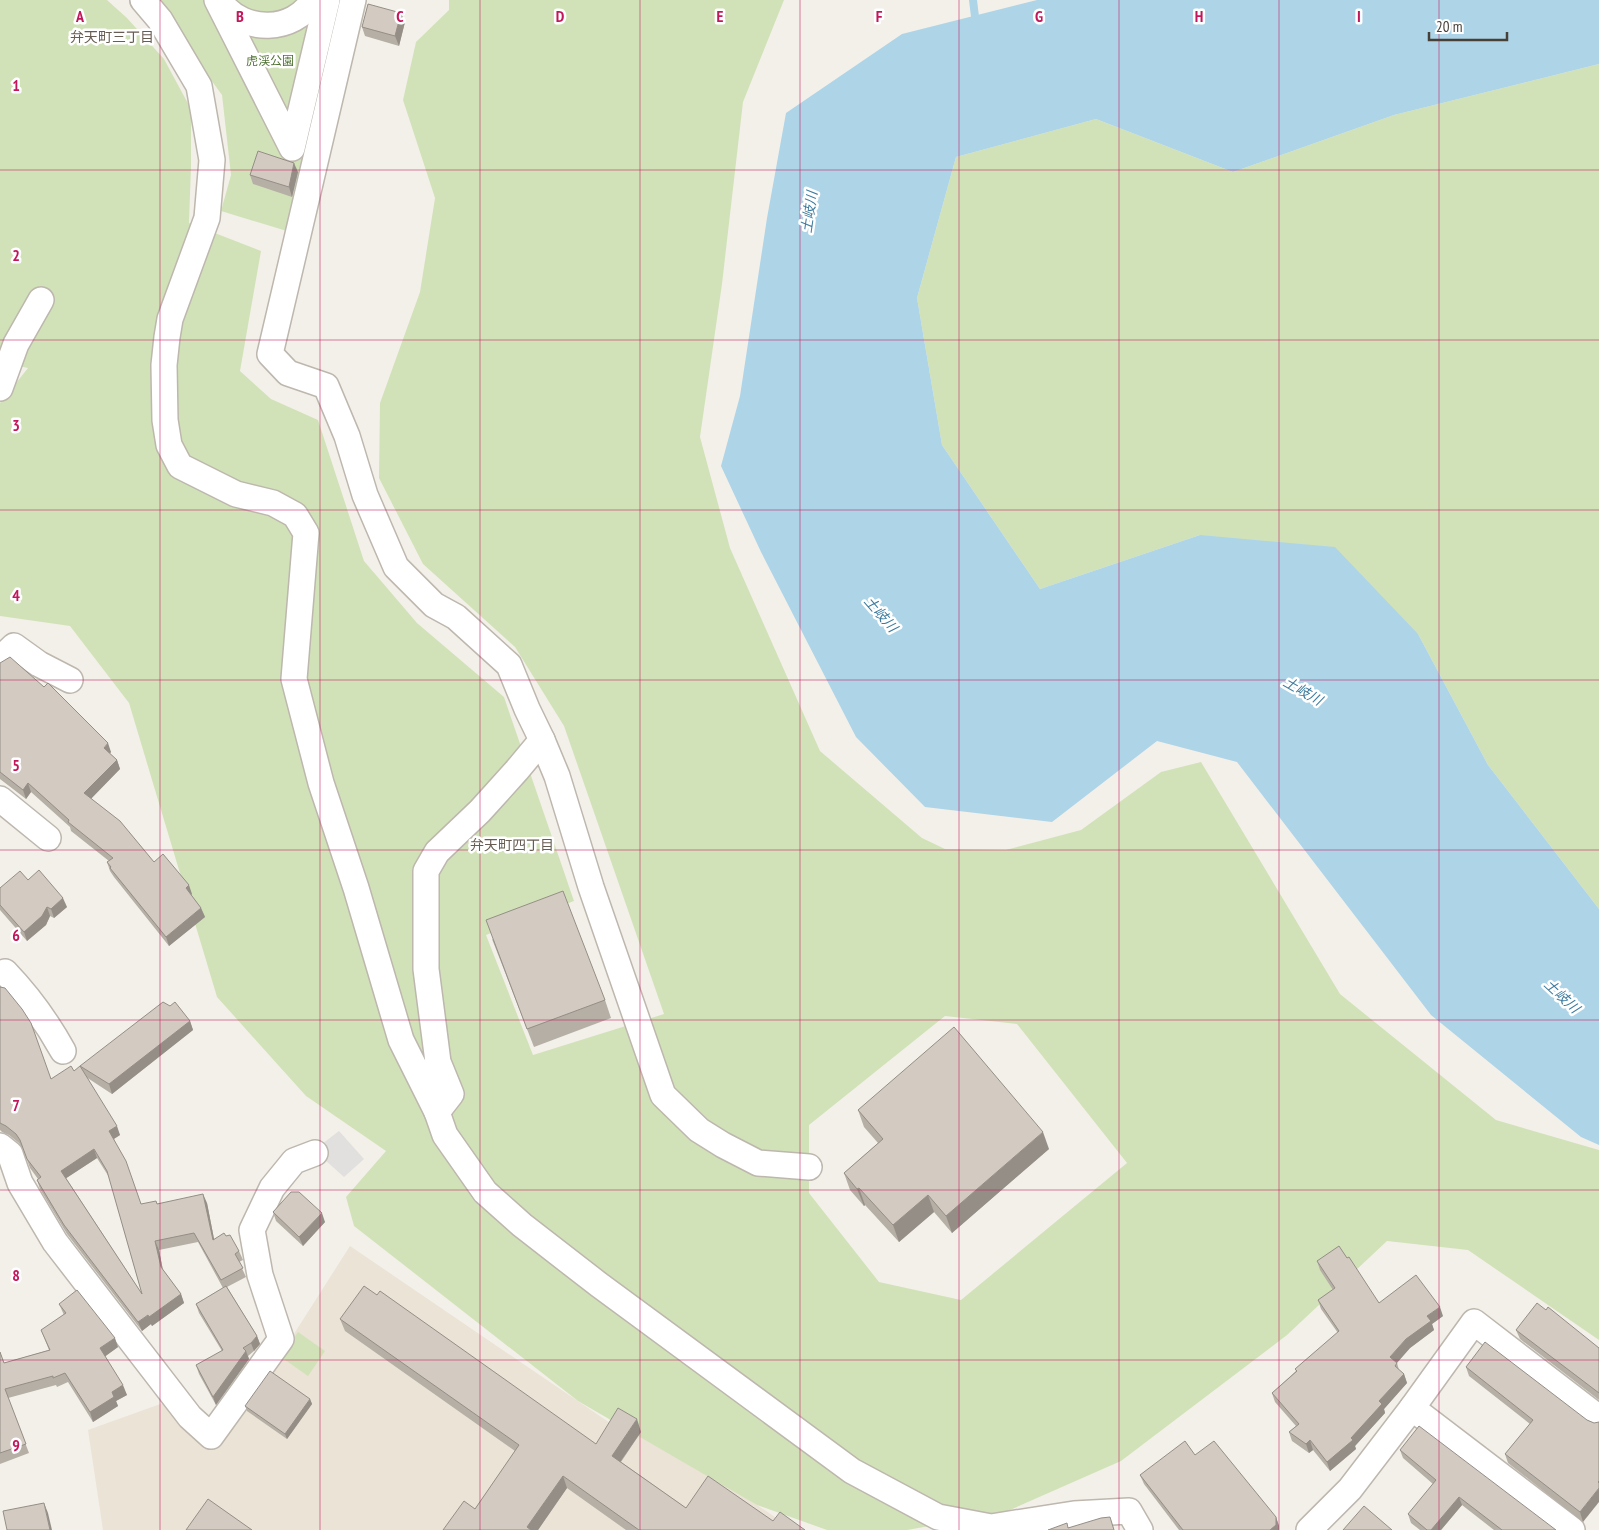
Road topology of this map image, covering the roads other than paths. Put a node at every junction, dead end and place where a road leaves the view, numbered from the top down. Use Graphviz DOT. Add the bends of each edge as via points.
graph roads {
  1 [pos="143,0"];
  2 [pos="218,0"];
  3 [pos="313,0"];
  4 [pos="326,0"];
  5 [pos="353,0"];
  6 [pos="292,148"];
  7 [pos="314,166"];
  8 [pos="41,300"];
  9 [pos="0,388"];
  10 [pos="0,659"];
  11 [pos="70,680"];
  12 [pos="542,740"];
  13 [pos="0,799"];
  14 [pos="48,838"];
  15 [pos="2,971"];
  16 [pos="63,1051"];
  17 [pos="436,1112"];
  18 [pos="0,1146"];
  19 [pos="315,1153"];
  20 [pos="810,1167"];
  21 [pos="10,1186"];
  22 [pos="1412,1408"];
  23 [pos="1599,1418"];
  24 [pos="1140,1530"];
  25 [pos="1309,1530"];
  26 [pos="1572,1530"];
  1 -- 17 [label="street" via="160,20 199,86 212,160 207,218 170,319 167,337 165,420 169,445 180,466 236,494 273,503 295,515 306,533 294,679 321,783 401,1040"];
  2 -- 3 [label="street" via="242,21 260,26 296,18"];
  2 -- 6 [label="street"];
  4 -- 6 [label="street"];
  5 -- 7 [label="street"];
  6 -- 7 [label="street" via="289,158"];
  7 -- 12 [label="street" via="270,354 288,373 326,386 347,436 365,495 396,567 434,605 456,617 510,665"];
  8 -- 9 [label="street" via="16,344"];
  10 -- 11 [label="street" via="14,646"];
  12 -- 17 [label="street" via="480,811 437,852 426,871 426,969 438,1062 451,1094"];
  12 -- 20 [label="street" via="557,776 591,887 663,1095 699,1130 758,1163"];
  13 -- 14 [label="street"];
  15 -- 16 [label="street" via="24,992"];
  17 -- 24 [label="street" via="446,1135 485,1192 522,1225 852,1471 938,1517 991,1527 1074,1514 1128,1511"];
  18 -- 21 [label="street" via="10,1154"];
  19 -- 21 [label="street" via="294,1161 272,1188 252,1230 260,1275 280,1338 210,1436 190,1417"];
  22 -- 23 [label="street" via="1474,1322"];
  22 -- 25 [label="street" via="1350,1490"];
  22 -- 26 [label="street"];
}
